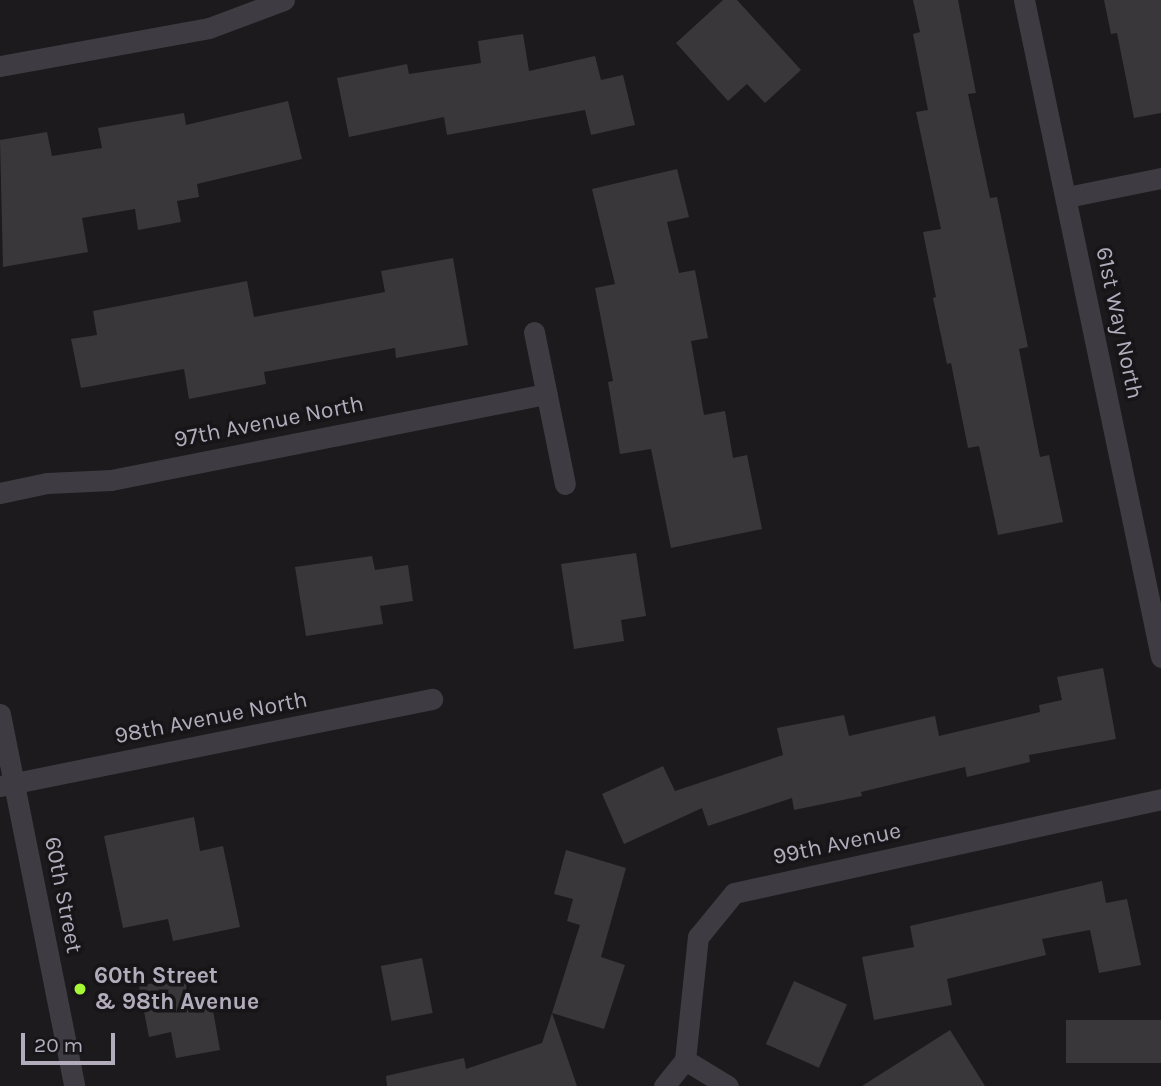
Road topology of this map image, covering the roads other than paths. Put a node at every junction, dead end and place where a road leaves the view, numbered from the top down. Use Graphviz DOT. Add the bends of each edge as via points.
graph roads {
  1 [pos="284,0"];
  2 [pos="1024,0"];
  3 [pos="0,66"];
  4 [pos="1161,178"];
  5 [pos="1066,197"];
  6 [pos="534,332"];
  7 [pos="547,394"];
  8 [pos="565,484"];
  9 [pos="0,493"];
  10 [pos="1161,657"];
  11 [pos="432,699"];
  12 [pos="0,714"];
  13 [pos="7,785"];
  14 [pos="1161,799"];
  15 [pos="685,1060"];
  16 [pos="74,1086"];
  17 [pos="664,1086"];
  18 [pos="727,1086"];
  1 -- 3 [label="street" via="209,27"];
  2 -- 5 [label="street, 61st Way North"];
  4 -- 5 [label="street"];
  5 -- 10 [label="street, 61st Way North"];
  6 -- 7 [label="street"];
  7 -- 8 [label="street"];
  7 -- 9 [label="street, 97th Avenue North" via="111,480 47,483"];
  11 -- 13 [label="street, 98th Avenue North"];
  12 -- 13 [label="street, 60th Street"];
  13 -- 16 [label="street, 60th Street"];
  14 -- 15 [label="street, 99th Avenue" via="734,893 698,937"];
  15 -- 17 [label="street"];
  15 -- 18 [label="street"];
}
